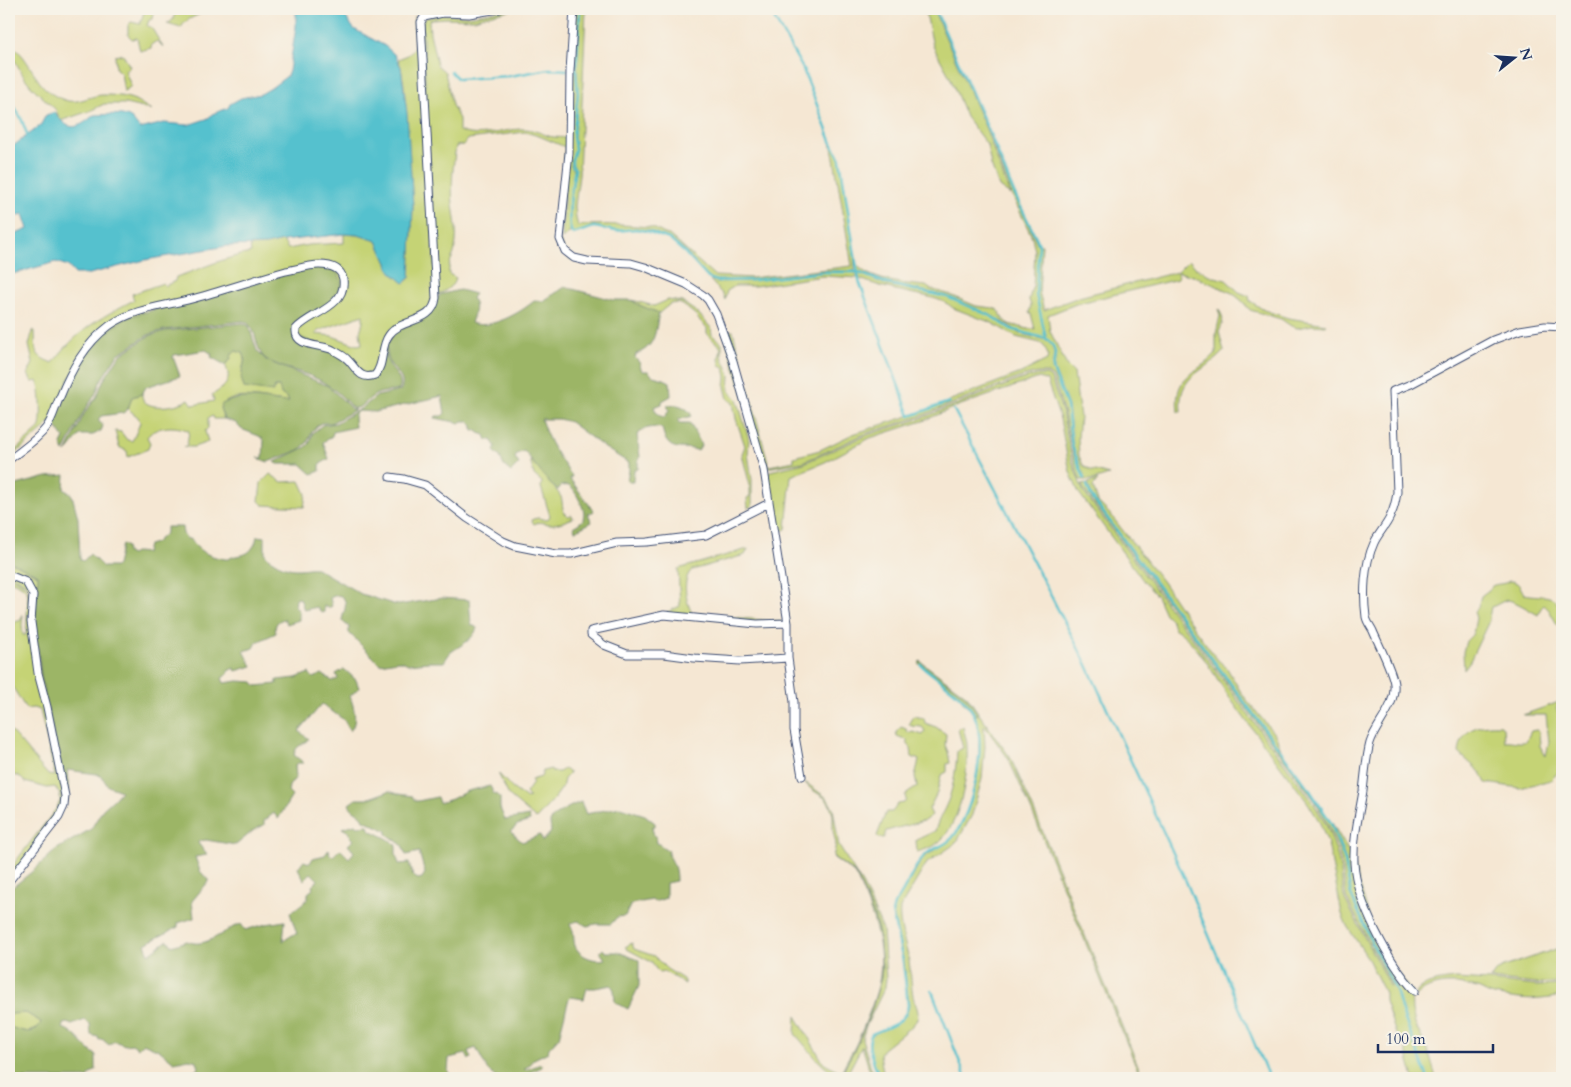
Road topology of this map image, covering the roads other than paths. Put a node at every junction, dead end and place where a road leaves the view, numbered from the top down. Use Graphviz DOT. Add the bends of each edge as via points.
graph roads {
  1 [pos="500,9"];
  2 [pos="574,9"];
  3 [pos="1562,327"];
  4 [pos="9,460"];
  5 [pos="390,477"];
  6 [pos="769,503"];
  7 [pos="9,575"];
  8 [pos="788,624"];
  9 [pos="788,658"];
  10 [pos="802,776"];
  11 [pos="9,881"];
  12 [pos="1415,991"];
  1 -- 4 [label="street" via="470,14 432,14 424,16 421,22 436,298 434,308 428,314 397,327 389,334 375,375 363,376 345,357 331,349 307,344 296,335 296,329 335,301 343,280 338,270 331,266 319,264 299,268 198,298 147,309 114,323 96,337 76,363 45,429"];
  2 -- 6 [label="street" via="562,245 570,256 581,260 645,267 686,284 708,300 727,343 752,424"];
  3 -- 12 [label="street" via="1520,330 1493,340 1393,391 1397,492 1390,518 1370,552 1365,594 1366,619 1394,683 1389,707 1374,732 1369,748 1355,835 1354,864 1360,891 1373,923 1396,968"];
  5 -- 6 [label="street" via="425,485 467,518 504,541 556,554 706,535"];
  6 -- 8 [label="street"];
  7 -- 11 [label="street" via="26,582 33,595 32,632 38,673 65,796 59,817"];
  8 -- 9 [label="street"];
  8 -- 9 [label="street" via="664,615 591,631 594,639 627,654 740,661"];
  9 -- 10 [label="street" via="794,730"];
}
